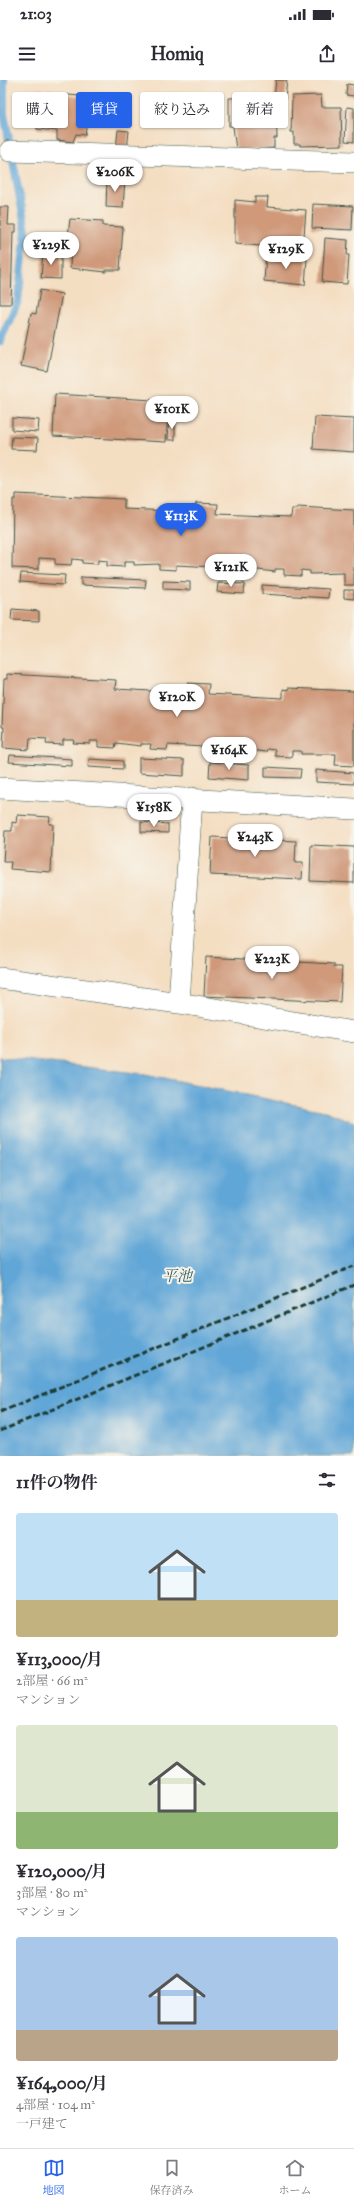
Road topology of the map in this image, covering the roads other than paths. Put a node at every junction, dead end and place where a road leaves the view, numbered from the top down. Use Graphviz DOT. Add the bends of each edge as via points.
graph roads {
  1 [pos="10,152"];
  2 [pos="354,162"];
  3 [pos="0,788"];
  4 [pos="192,798"];
  5 [pos="354,809"];
  6 [pos="0,978"];
  7 [pos="179,1003"];
  8 [pos="354,1032"];
  1 -- 2 [label="street"];
  3 -- 4 [label="street"];
  4 -- 5 [label="street"];
  4 -- 7 [label="street"];
  6 -- 7 [label="street"];
  7 -- 8 [label="street"];
}
